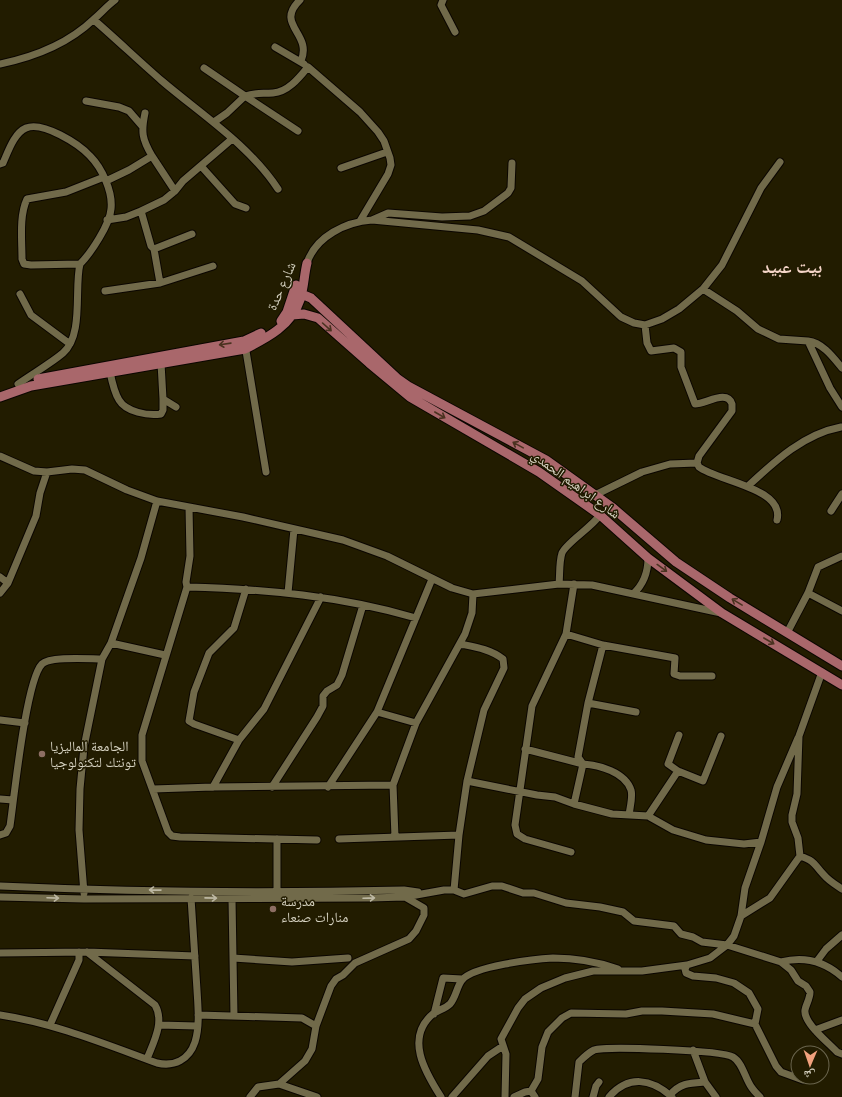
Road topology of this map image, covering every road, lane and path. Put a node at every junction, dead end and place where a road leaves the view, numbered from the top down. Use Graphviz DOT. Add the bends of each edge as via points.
graph roads {
  1 [pos="114,0"];
  2 [pos="300,0"];
  3 [pos="443,0"];
  4 [pos="94,20"];
  5 [pos="455,32"];
  6 [pos="275,47"];
  7 [pos="301,62"];
  8 [pos="0,64"];
  9 [pos="308,67"];
  10 [pos="204,68"];
  11 [pos="245,96"];
  12 [pos="86,100"];
  13 [pos="145,112"];
  14 [pos="214,122"];
  15 [pos="142,126"];
  16 [pos="298,131"];
  17 [pos="232,139"];
  18 [pos="387,152"];
  19 [pos="152,156"];
  20 [pos="780,162"];
  21 [pos="512,163"];
  22 [pos="0,164"];
  23 [pos="201,166"];
  24 [pos="341,168"];
  25 [pos="105,179"];
  26 [pos="278,189"];
  27 [pos="175,191"];
  28 [pos="246,208"];
  29 [pos="141,211"];
  30 [pos="107,220"];
  31 [pos="372,220"];
  32 [pos="360,221"];
  33 [pos="192,234"];
  34 [pos="154,249"];
  35 [pos="307,262"];
  36 [pos="80,264"];
  37 [pos="213,266"];
  38 [pos="304,276"];
  39 [pos="160,283"];
  40 [pos="703,289"];
  41 [pos="105,291"];
  42 [pos="298,292"];
  43 [pos="20,294"];
  44 [pos="311,298"];
  45 [pos="292,315"];
  46 [pos="645,325"];
  47 [pos="808,341"];
  48 [pos="70,344"];
  49 [pos="245,345"];
  50 [pos="375,356"];
  51 [pos="161,363"];
  52 [pos="368,364"];
  53 [pos="842,368"];
  54 [pos="110,369"];
  55 [pos="18,384"];
  56 [pos="29,384"];
  57 [pos="0,390"];
  58 [pos="430,396"];
  59 [pos="0,397"];
  60 [pos="163,399"];
  61 [pos="423,406"];
  62 [pos="176,407"];
  63 [pos="842,407"];
  64 [pos="842,427"];
  65 [pos="0,456"];
  66 [pos="698,463"];
  67 [pos="47,472"];
  68 [pos="266,472"];
  69 [pos="748,486"];
  70 [pos="842,494"];
  71 [pos="595,495"];
  72 [pos="157,501"];
  73 [pos="189,507"];
  74 [pos="831,511"];
  75 [pos="600,515"];
  76 [pos="777,520"];
  77 [pos="630,521"];
  78 [pos="294,529"];
  79 [pos="619,532"];
  80 [pos="842,556"];
  81 [pos="648,558"];
  82 [pos="0,577"];
  83 [pos="432,579"];
  84 [pos="8,583"];
  85 [pos="559,584"];
  86 [pos="574,584"];
  87 [pos="187,587"];
  88 [pos="246,589"];
  89 [pos="288,592"];
  90 [pos="0,593"];
  91 [pos="808,593"];
  92 [pos="474,594"];
  93 [pos="633,594"];
  94 [pos="321,597"];
  95 [pos="363,605"];
  96 [pos="842,611"];
  97 [pos="722,613"];
  98 [pos="416,618"];
  99 [pos="787,633"];
  100 [pos="566,634"];
  101 [pos="111,643"];
  102 [pos="460,644"];
  103 [pos="603,645"];
  104 [pos="165,655"];
  105 [pos="102,659"];
  106 [pos="842,666"];
  107 [pos="822,672"];
  108 [pos="712,676"];
  109 [pos="842,685"];
  110 [pos="588,703"];
  111 [pos="376,712"];
  112 [pos="636,712"];
  113 [pos="0,720"];
  114 [pos="25,723"];
  115 [pos="416,723"];
  116 [pos="679,734"];
  117 [pos="721,736"];
  118 [pos="799,736"];
  119 [pos="239,740"];
  120 [pos="525,749"];
  121 [pos="583,764"];
  122 [pos="678,771"];
  123 [pos="467,781"];
  124 [pos="393,785"];
  125 [pos="214,787"];
  126 [pos="272,787"];
  127 [pos="328,787"];
  128 [pos="153,790"];
  129 [pos="519,791"];
  130 [pos="0,799"];
  131 [pos="14,800"];
  132 [pos="574,804"];
  133 [pos="629,815"];
  134 [pos="648,816"];
  135 [pos="0,835"];
  136 [pos="459,835"];
  137 [pos="395,837"];
  138 [pos="277,839"];
  139 [pos="339,839"];
  140 [pos="317,840"];
  141 [pos="761,842"];
  142 [pos="571,852"];
  143 [pos="800,856"];
  144 [pos="0,886"];
  145 [pos="28,887"];
  146 [pos="84,889"];
  147 [pos="454,890"];
  148 [pos="842,890"];
  149 [pos="277,892"];
  150 [pos="405,893"];
  151 [pos="0,897"];
  152 [pos="28,898"];
  153 [pos="191,898"];
  154 [pos="84,899"];
  155 [pos="232,899"];
  156 [pos="741,916"];
  157 [pos="842,935"];
  158 [pos="728,945"];
  159 [pos="79,952"];
  160 [pos="87,952"];
  161 [pos="0,953"];
  162 [pos="195,956"];
  163 [pos="233,958"];
  164 [pos="348,958"];
  165 [pos="781,962"];
  166 [pos="817,962"];
  167 [pos="687,965"];
  168 [pos="622,970"];
  169 [pos="842,978"];
  170 [pos="462,979"];
  171 [pos="434,1014"];
  172 [pos="0,1015"];
  173 [pos="198,1015"];
  174 [pos="234,1016"];
  175 [pos="842,1020"];
  176 [pos="755,1024"];
  177 [pos="50,1025"];
  178 [pos="159,1025"];
  179 [pos="197,1026"];
  180 [pos="316,1026"];
  181 [pos="815,1030"];
  182 [pos="503,1046"];
  183 [pos="694,1050"];
  184 [pos="842,1054"];
  185 [pos="147,1059"];
  186 [pos="790,1075"];
  187 [pos="599,1082"];
  188 [pos="705,1082"];
  189 [pos="279,1084"];
  190 [pos="533,1094"];
  191 [pos="671,1096"];
  192 [pos="250,1097"];
  193 [pos="317,1097"];
  194 [pos="441,1097"];
  195 [pos="452,1097"];
  196 [pos="505,1097"];
  197 [pos="514,1097"];
  198 [pos="575,1097"];
  199 [pos="593,1097"];
  200 [pos="609,1097"];
  201 [pos="716,1097"];
  202 [pos="760,1097"];
  1 -- 4 [label="street"];
  2 -- 7 [label="street" via="292,10 291,16 292,25 304,44"];
  3 -- 5 [label="street" via="441,5"];
  4 -- 8 [label="street" via="44,52"];
  4 -- 14 [label="street" via="162,82"];
  6 -- 7 [label="street"];
  7 -- 9 [label="street"];
  9 -- 11 [label="street" via="298,80 286,88 274,93 256,92"];
  9 -- 18 [label="street" via="360,112 378,132"];
  10 -- 11 [label="street"];
  11 -- 14 [label="street"];
  11 -- 16 [label="street"];
  12 -- 15 [label="street" via="129,111"];
  13 -- 15 [label="street"];
  14 -- 17 [label="street"];
  15 -- 19 [label="street" via="145,144"];
  17 -- 23 [label="street"];
  17 -- 26 [label="street" via="263,169"];
  18 -- 24 [label="street"];
  18 -- 32 [label="street" via="391,165 388,174"];
  19 -- 25 [label="street" via="129,170"];
  19 -- 27 [label="street"];
  20 -- 40 [label="street" via="761,188 722,265"];
  21 -- 31 [label="street" via="511,188 484,211 470,216 388,213"];
  22 -- 25 [label="street" via="3,163 18,134 32,126 50,130 72,142 91,156"];
  23 -- 27 [label="street"];
  23 -- 28 [label="street" via="235,204"];
  25 -- 30 [label="street" via="109,187 111,209"];
  25 -- 36 [label="street" via="66,192 28,199 24,205 24,264"];
  27 -- 29 [label="street" via="164,200"];
  29 -- 30 [label="street"];
  29 -- 34 [label="street"];
  30 -- 36 [label="street" via="97,244"];
  31 -- 32 [label="street"];
  31 -- 46 [label="street" via="478,230 509,237 582,281 621,317"];
  32 -- 35 [label="street" via="344,226 324,238"];
  33 -- 34 [label="street"];
  34 -- 39 [label="street"];
  35 -- 38 [label="main road, شارع حدة"];
  35 -- 42 [label="main road, شارع حدة" via="301,271"];
  36 -- 48 [label="street" via="77,276 76,320"];
  37 -- 39 [label="street"];
  38 -- 42 [label="main road, شارع حدة"];
  38 -- 44 [label="main road"];
  39 -- 41 [label="street"];
  40 -- 46 [label="street" via="679,309"];
  40 -- 47 [label="street" via="779,339"];
  42 -- 44 [label="main road, شارع ابراهيم الحمدي"];
  42 -- 45 [label="main road, شارع حدة"];
  42 -- 49 [label="main road, شارع حدة" via="281,321"];
  43 -- 48 [label="street" via="31,315"];
  44 -- 50 [label="main road, شارع ابراهيم الحمدي"];
  45 -- 49 [label="main road, شارع حدة" via="274,332"];
  45 -- 52 [label="main road, شارع ابراهيم الحمدي, one-way" via="304,314 318,318"];
  46 -- 66 [label="street" via="647,343 651,351 674,348 681,352 681,367 695,404 720,397 731,401 732,411 707,443"];
  47 -- 53 [label="street" via="816,342"];
  47 -- 63 [label="street"];
  48 -- 55 [label="street" via="64,352"];
  49 -- 51 [label="main road, شارع حدة"];
  49 -- 54 [label="main road, شارع حدة, one-way" via="203,347"];
  49 -- 68 [label="street"];
  50 -- 52 [label="main road"];
  50 -- 58 [label="main road, شارع ابراهيم الحمدي" via="398,379"];
  51 -- 54 [label="main road, شارع حدة"];
  51 -- 60 [label="street"];
  52 -- 61 [label="main road, شارع ابراهيم الحمدي"];
  54 -- 56 [label="main road, شارع حدة"];
  54 -- 60 [label="street" via="115,392 120,402 130,409 144,414 160,414 163,410"];
  55 -- 56 [label="main road, شارع حدة"];
  55 -- 57 [label="main road, شارع حدة"];
  56 -- 59 [label="main road, شارع حدة"];
  58 -- 61 [label="main road"];
  71 -- 58 [label="main road, شارع ابراهيم الحمدي, one-way" via="546,460"];
  60 -- 62 [label="street"];
  61 -- 75 [label="main road, شارع ابراهيم الحمدي, one-way" via="539,472"];
  64 -- 69 [label="street" via="814,434 801,442"];
  65 -- 67 [label="street" via="28,469"];
  66 -- 69 [label="street" via="701,469"];
  66 -- 71 [label="street" via="670,464 642,472"];
  67 -- 72 [label="street" via="85,470"];
  67 -- 84 [label="street" via="36,516"];
  69 -- 76 [label="street" via="774,504 778,514"];
  70 -- 74 [label="street"];
  71 -- 77 [label="main road, شارع ابراهيم الحمدي"];
  72 -- 73 [label="street"];
  72 -- 101 [label="street" via="141,558"];
  73 -- 78 [label="street"];
  73 -- 87 [label="street" via="190,556"];
  75 -- 79 [label="main road, شارع ابراهيم الحمدي"];
  75 -- 85 [label="street" via="594,524 562,552"];
  77 -- 79 [label="main road"];
  99 -- 77 [label="main road, شارع ابراهيم الحمدي, one-way" via="676,562"];
  78 -- 83 [label="street" via="343,540 387,556"];
  78 -- 89 [label="street"];
  79 -- 81 [label="main road, شارع ابراهيم الحمدي"];
  80 -- 91 [label="street" via="818,566"];
  81 -- 93 [label="street" via="644,582"];
  81 -- 97 [label="main road, شارع ابراهيم الحمدي, one-way"];
  82 -- 84 [label="street"];
  83 -- 92 [label="street"];
  83 -- 98 [label="street"];
  84 -- 90 [label="street"];
  85 -- 86 [label="street"];
  85 -- 92 [label="street"];
  86 -- 93 [label="street" via="604,587"];
  86 -- 100 [label="street"];
  87 -- 88 [label="street"];
  87 -- 104 [label="street"];
  88 -- 89 [label="street"];
  88 -- 119 [label="street" via="234,628 209,653 194,692 189,715 189,721 194,724"];
  89 -- 94 [label="street"];
  91 -- 96 [label="street"];
  91 -- 99 [label="street"];
  92 -- 102 [label="street" via="472,613"];
  93 -- 97 [label="street"];
  94 -- 95 [label="street"];
  94 -- 119 [label="street" via="264,708"];
  95 -- 98 [label="street"];
  95 -- 126 [label="street" via="342,675 337,685 327,691 317,717"];
  97 -- 107 [label="main road, شارع ابراهيم الحمدي, one-way"];
  98 -- 111 [label="street"];
  99 -- 106 [label="main road, شارع ابراهيم الحمدي"];
  100 -- 103 [label="street"];
  100 -- 120 [label="street" via="532,706"];
  101 -- 104 [label="street"];
  101 -- 105 [label="street"];
  102 -- 115 [label="street"];
  102 -- 123 [label="street" via="488,650 503,660 504,668 484,710"];
  103 -- 108 [label="street" via="675,658 674,674 680,676"];
  103 -- 110 [label="street"];
  104 -- 128 [label="street" via="142,735 142,761"];
  105 -- 114 [label="street" via="52,659 42,663 35,674"];
  105 -- 146 [label="street" via="84,747 80,789 79,830"];
  107 -- 109 [label="main road, شارع ابراهيم الحمدي"];
  107 -- 118 [label="street"];
  110 -- 112 [label="street"];
  110 -- 121 [label="street" via="578,757"];
  111 -- 115 [label="street"];
  111 -- 127 [label="street"];
  113 -- 114 [label="street"];
  114 -- 131 [label="street"];
  115 -- 124 [label="street"];
  116 -- 122 [label="street" via="668,764"];
  117 -- 122 [label="street" via="703,781"];
  118 -- 141 [label="street" via="777,786"];
  118 -- 143 [label="street" via="797,794 792,822 798,838"];
  119 -- 125 [label="street"];
  120 -- 121 [label="street"];
  120 -- 129 [label="street"];
  121 -- 132 [label="street"];
  121 -- 133 [label="street" via="615,772 626,782 631,790"];
  122 -- 134 [label="street"];
  123 -- 129 [label="street"];
  123 -- 136 [label="street"];
  124 -- 127 [label="street"];
  124 -- 137 [label="street"];
  125 -- 126 [label="street"];
  125 -- 128 [label="street"];
  126 -- 127 [label="street"];
  128 -- 138 [label="street" via="168,832 172,836"];
  129 -- 132 [label="street" via="555,797"];
  129 -- 142 [label="street" via="515,825 517,834 525,839"];
  130 -- 131 [label="street"];
  131 -- 135 [label="street" via="10,826 6,833"];
  132 -- 133 [label="street" via="612,814"];
  133 -- 134 [label="street"];
  134 -- 141 [label="street" via="673,830 706,840 744,844"];
  136 -- 137 [label="street"];
  136 -- 147 [label="street"];
  137 -- 139 [label="street"];
  138 -- 140 [label="street"];
  138 -- 149 [label="street"];
  141 -- 156 [label="street" via="745,888"];
  143 -- 148 [label="street" via="813,861 823,875"];
  143 -- 156 [label="street" via="770,898"];
  144 -- 145 [label="street"];
  145 -- 146 [label="street"];
  145 -- 152 [label="street"];
  149 -- 146 [label="street, one-way"];
  146 -- 154 [label="street"];
  147 -- 150 [label="street" via="426,894"];
  147 -- 158 [label="street" via="464,894 497,886 523,893 534,893 566,903 600,906 623,912 634,921 644,924 665,923 674,926 681,934 702,942"];
  149 -- 150 [label="street"];
  155 -- 150 [label="street, one-way" via="276,900"];
  150 -- 180 [label="street" via="424,908 424,915 416,931 409,939 355,963 344,975 336,979"];
  151 -- 152 [label="street"];
  152 -- 154 [label="street, one-way"];
  153 -- 154 [label="street"];
  153 -- 155 [label="street, one-way"];
  153 -- 162 [label="street"];
  155 -- 163 [label="street"];
  156 -- 158 [label="street"];
  157 -- 166 [label="street" via="826,949"];
  158 -- 165 [label="street"];
  158 -- 167 [label="street" via="710,958"];
  159 -- 160 [label="street"];
  159 -- 161 [label="street"];
  159 -- 177 [label="street" via="79,960"];
  160 -- 162 [label="street"];
  160 -- 178 [label="street" via="155,1005"];
  162 -- 173 [label="street"];
  163 -- 164 [label="street" via="292,962"];
  163 -- 174 [label="street"];
  165 -- 166 [label="street" via="802,958"];
  165 -- 181 [label="street" via="810,992 805,1012"];
  166 -- 169 [label="street"];
  167 -- 168 [label="street" via="642,971"];
  167 -- 176 [label="street" via="686,972 693,976 734,983 749,994 758,1009"];
  168 -- 170 [label="street" via="553,958 491,967"];
  168 -- 182 [label="street" via="593,971 565,978 541,988 525,999 518,1008 501,1039"];
  170 -- 171 [label="street" via="450,1004"];
  170 -- 171 [label="street" via="442,978"];
  171 -- 194 [label="street" via="419,1035 418,1043 431,1081"];
  172 -- 177 [label="street"];
  173 -- 174 [label="street"];
  173 -- 179 [label="street"];
  174 -- 180 [label="street" via="302,1018"];
  175 -- 181 [label="street"];
  176 -- 186 [label="street" via="776,1066 781,1072"];
  176 -- 190 [label="street" via="713,1014 662,1011 626,1014 571,1013 558,1021 548,1032 542,1047 538,1079"];
  177 -- 185 [label="street"];
  178 -- 179 [label="street"];
  178 -- 185 [label="street"];
  179 -- 185 [label="street" via="195,1043 176,1064 167,1066"];
  180 -- 189 [label="street" via="312,1049 304,1061"];
  181 -- 184 [label="street"];
  182 -- 195 [label="street" via="488,1056"];
  182 -- 196 [label="street" via="506,1054"];
  183 -- 188 [label="street"];
  183 -- 198 [label="street" via="595,1050 579,1062"];
  183 -- 202 [label="street" via="720,1053 734,1058"];
  187 -- 199 [label="street"];
  188 -- 191 [label="street" via="684,1083 675,1088"];
  188 -- 201 [label="street"];
  189 -- 192 [label="street" via="258,1087"];
  189 -- 193 [label="street"];
  190 -- 197 [label="street"];
  191 -- 200 [label="street" via="648,1082 636,1082 617,1088"];
}
